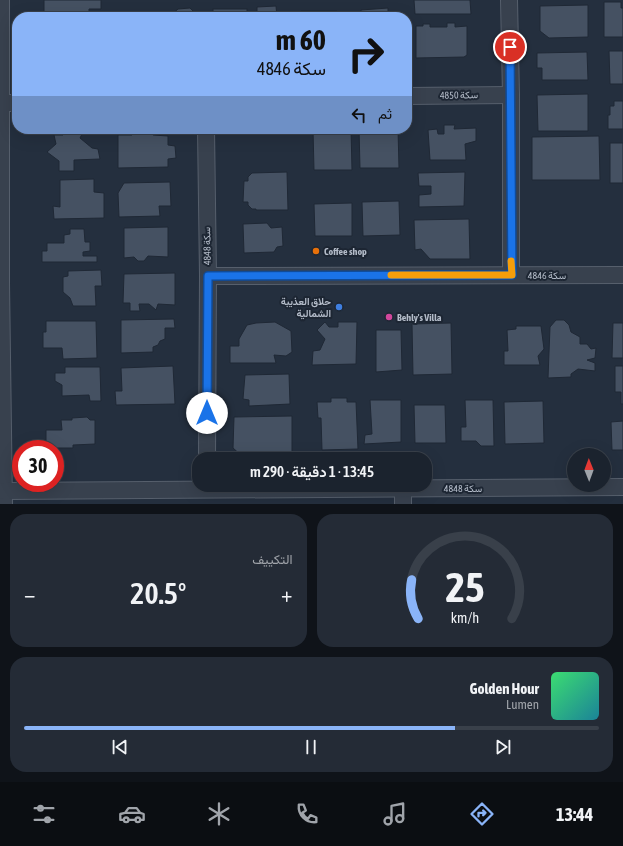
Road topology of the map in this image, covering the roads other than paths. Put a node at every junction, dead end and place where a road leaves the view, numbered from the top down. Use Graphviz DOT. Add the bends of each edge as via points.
graph roads {
  1 [pos="1,0"];
  2 [pos="509,0"];
  3 [pos="511,95"];
  4 [pos="412,96"];
  5 [pos="1,103"];
  6 [pos="12,103"];
  7 [pos="206,134"];
  8 [pos="512,275"];
  9 [pos="623,275"];
  10 [pos="208,276"];
  11 [pos="1,283"];
  12 [pos="207,452"];
  13 [pos="623,487"];
  14 [pos="192,488"];
  15 [pos="315,492"];
  16 [pos="403,496"];
  17 [pos="4,498"];
  1 -- 5 [label="street"];
  2 -- 3 [label="street"];
  3 -- 4 [label="street, سكة 4850"];
  3 -- 8 [label="street"];
  5 -- 6 [label="street"];
  5 -- 11 [label="street"];
  7 -- 10 [label="street, سكة 4848"];
  8 -- 9 [label="street, سكة 4846"];
  8 -- 10 [label="street, سكة 4846"];
  10 -- 12 [label="street, سكة 4848"];
  11 -- 17 [label="street"];
  13 -- 16 [label="street, سكة 4848"];
  14 -- 17 [label="street, سكة 4848"];
  15 -- 16 [label="street, سكة 4848"];
}
